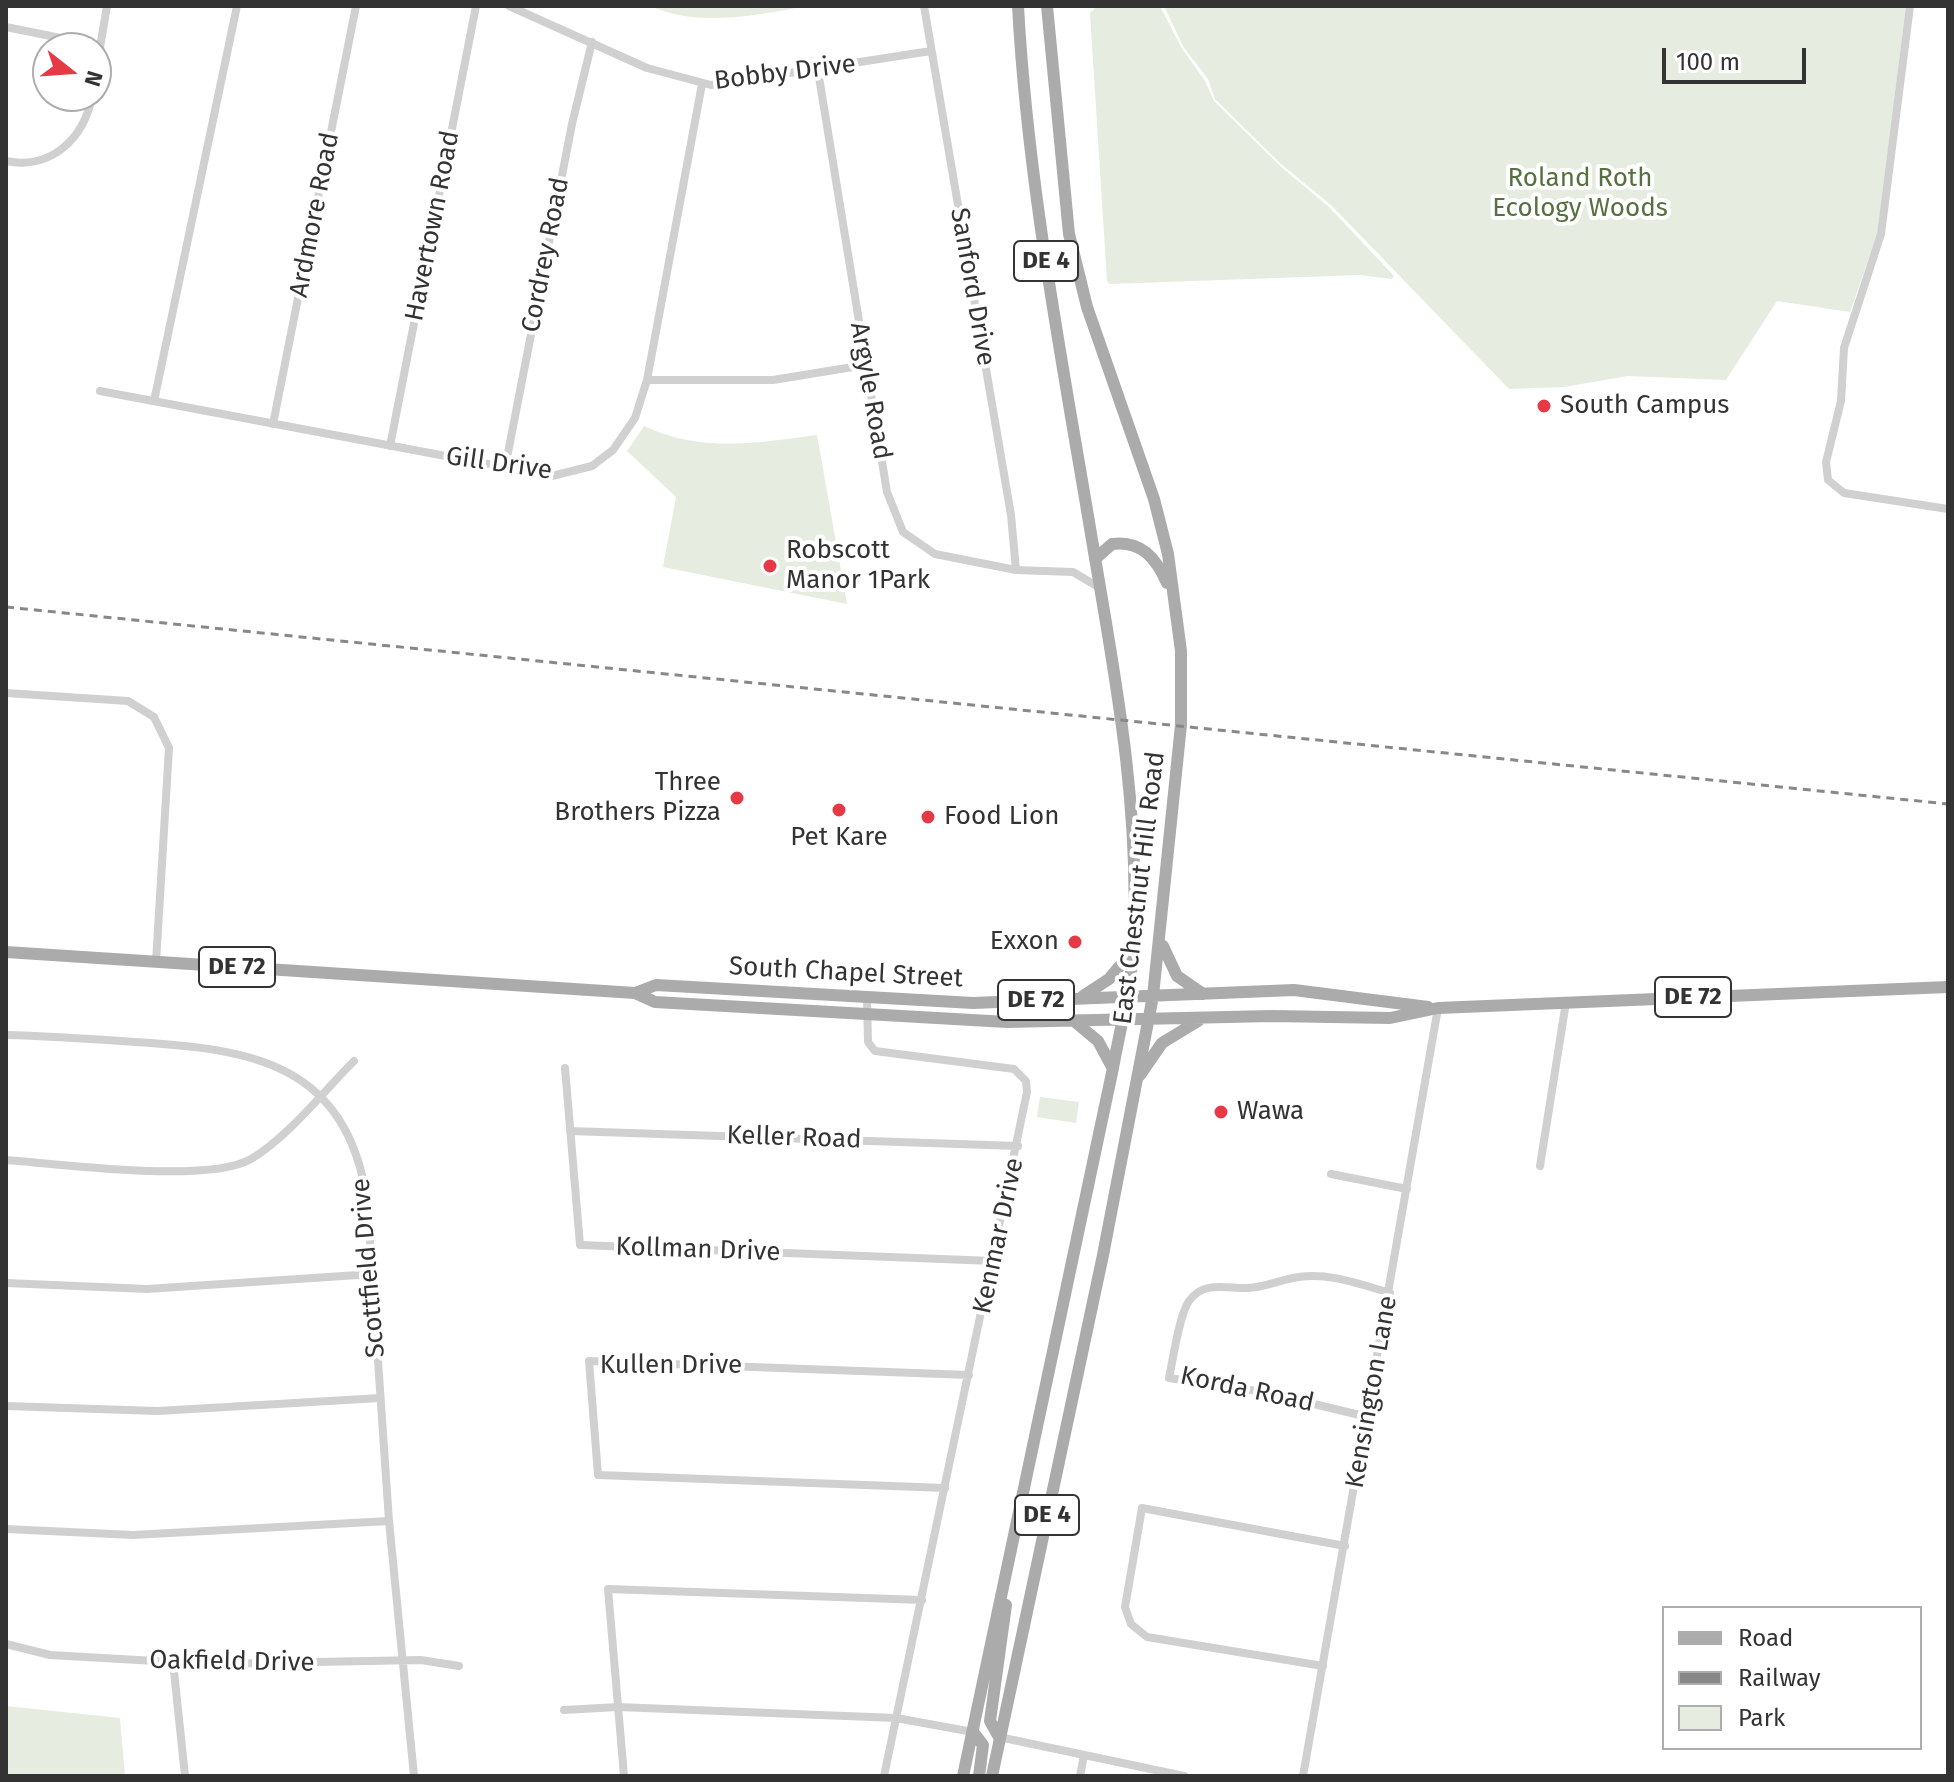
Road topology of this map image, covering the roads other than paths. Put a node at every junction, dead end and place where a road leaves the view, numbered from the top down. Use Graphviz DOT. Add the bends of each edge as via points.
graph roads {
  1 [pos="107,6"];
  2 [pos="237,6"];
  3 [pos="356,6"];
  4 [pos="476,6"];
  5 [pos="509,6"];
  6 [pos="924,6"];
  7 [pos="1018,6"];
  8 [pos="1047,6"];
  9 [pos="1910,6"];
  10 [pos="6,27"];
  11 [pos="32,32"];
  12 [pos="102,32"];
  13 [pos="592,42"];
  14 [pos="931,51"];
  15 [pos="818,71"];
  16 [pos="702,84"];
  17 [pos="88,112"];
  18 [pos="6,161"];
  19 [pos="865,365"];
  20 [pos="647,380"];
  21 [pos="100,391"];
  22 [pos="154,401"];
  23 [pos="273,424"];
  24 [pos="390,446"];
  25 [pos="505,468"];
  26 [pos="1948,509"];
  27 [pos="1095,559"];
  28 [pos="1016,570"];
  29 [pos="1073,572"];
  30 [pos="1101,589"];
  31 [pos="1175,601"];
  32 [pos="6,693"];
  33 [pos="1161,940"];
  34 [pos="1133,950"];
  35 [pos="6,952"];
  36 [pos="156,962"];
  37 [pos="1948,987"];
  38 [pos="635,993"];
  39 [pos="1203,994"];
  40 [pos="1153,996"];
  41 [pos="1126,997"];
  42 [pos="867,998"];
  43 [pos="1079,999"];
  44 [pos="1566,1002"];
  45 [pos="1438,1008"];
  46 [pos="867,1016"];
  47 [pos="1202,1019"];
  48 [pos="1148,1020"];
  49 [pos="1074,1021"];
  50 [pos="1122,1021"];
  51 [pos="6,1035"];
  52 [pos="354,1061"];
  53 [pos="565,1068"];
  54 [pos="1113,1068"];
  55 [pos="1136,1081"];
  56 [pos="318,1097"];
  57 [pos="570,1131"];
  58 [pos="1018,1146"];
  59 [pos="6,1160"];
  60 [pos="1540,1166"];
  61 [pos="1331,1174"];
  62 [pos="1407,1189"];
  63 [pos="993,1261"];
  64 [pos="373,1274"];
  65 [pos="6,1283"];
  66 [pos="1390,1293"];
  67 [pos="969,1375"];
  68 [pos="380,1398"];
  69 [pos="6,1406"];
  70 [pos="1368,1417"];
  71 [pos="945,1488"];
  72 [pos="389,1521"];
  73 [pos="6,1529"];
  74 [pos="1345,1546"];
  75 [pos="1006,1578"];
  76 [pos="922,1600"];
  77 [pos="6,1644"];
  78 [pos="173,1662"];
  79 [pos="403,1663"];
  80 [pos="459,1666"];
  81 [pos="1323,1666"];
  82 [pos="618,1707"];
  83 [pos="564,1710"];
  84 [pos="896,1718"];
  85 [pos="973,1732"];
  86 [pos="999,1737"];
  87 [pos="1084,1755"];
  88 [pos="185,1776"];
  89 [pos="414,1776"];
  90 [pos="624,1776"];
  91 [pos="884,1776"];
  92 [pos="963,1776"];
  93 [pos="979,1776"];
  94 [pos="992,1776"];
  95 [pos="1080,1776"];
  96 [pos="1184,1776"];
  97 [pos="1303,1776"];
  1 -- 12 [label="street"];
  2 -- 22 [label="street"];
  3 -- 23 [label="street, Ardmore Road"];
  4 -- 24 [label="street, Havertown Road"];
  5 -- 13 [label="street, Bobby Drive"];
  6 -- 14 [label="street, Sanford Drive"];
  7 -- 27 [label="main road, East Chestnut Hill Road / DE 4" via="1036,191"];
  8 -- 31 [label="main road, East Chestnut Hill Road / DE 4" via="1078,276 1154,499"];
  9 -- 26 [label="street" via="1881,234 1847,336 1841,401 1826,462 1828,480 1844,493"];
  10 -- 11 [label="street"];
  13 -- 16 [label="street, Bobby Drive" via="647,68"];
  13 -- 25 [label="street, Cordrey Road"];
  14 -- 15 [label="street, Bobby Drive"];
  14 -- 28 [label="street, Sanford Drive"];
  15 -- 16 [label="street, Bobby Drive"];
  15 -- 19 [label="street, Argyle Road"];
  16 -- 20 [label="street, Gill Drive"];
  17 -- 18 [label="street" via="71,143 38,162"];
  19 -- 20 [label="street" via="773,380"];
  19 -- 28 [label="street, Argyle Road" via="887,492 903,532 935,554"];
  20 -- 25 [label="street, Gill Drive" via="626,436 592,466 552,476"];
  21 -- 22 [label="street, Gill Drive"];
  22 -- 23 [label="street, Gill Drive"];
  23 -- 24 [label="street, Gill Drive"];
  24 -- 25 [label="street, Gill Drive"];
  27 -- 29 [label="street"];
  27 -- 30 [label="main road, East Chestnut Hill Road / DE 4"];
  27 -- 31 [label="main road" via="1112,544 1136,545 1160,567"];
  28 -- 29 [label="street, Argyle Road"];
  29 -- 30 [label="street, Argyle Road"];
  30 -- 34 [label="main road, East Chestnut Hill Road / DE 4" via="1132,818"];
  31 -- 33 [label="main road, East Chestnut Hill Road / DE 4" via="1181,725"];
  32 -- 36 [label="street" via="128,701 146,709 161,725 170,760"];
  33 -- 39 [label="main road" via="1177,976"];
  33 -- 40 [label="main road, East Chestnut Hill Road / DE 4"];
  34 -- 41 [label="main road, East Chestnut Hill Road / DE 4"];
  34 -- 43 [label="main road" via="1109,979"];
  35 -- 36 [label="main road, South Chapel Street / DE 72"];
  36 -- 38 [label="main road, South Chapel Street / DE 72"];
  37 -- 44 [label="main road, South Chapel Street / DE 72"];
  38 -- 42 [label="main road, South Chapel Street / DE 72" via="656,985"];
  38 -- 46 [label="main road, South Chapel Street / DE 72" via="655,1002"];
  39 -- 40 [label="main road, South Chapel Street / DE 72"];
  39 -- 45 [label="main road, South Chapel Street / DE 72" via="1294,990"];
  40 -- 41 [label="main road, South Chapel Street / DE 72"];
  40 -- 48 [label="main road, East Chestnut Hill Road / DE 4"];
  41 -- 43 [label="main road, South Chapel Street / DE 72"];
  41 -- 50 [label="main road, East Chestnut Hill Road / DE 4"];
  42 -- 43 [label="main road, South Chapel Street / DE 72" via="973,1003"];
  42 -- 46 [label="street, Kenmar Drive"];
  44 -- 45 [label="main road, South Chapel Street / DE 72"];
  44 -- 60 [label="street"];
  45 -- 47 [label="main road, South Chapel Street / DE 72" via="1390,1018"];
  45 -- 62 [label="street, Kensington Lane"];
  46 -- 49 [label="main road, South Chapel Street / DE 72"];
  46 -- 58 [label="street, Kenmar Drive" via="868,1042 875,1051 1022,1073 1027,1092"];
  47 -- 48 [label="main road, South Chapel Street / DE 72"];
  47 -- 55 [label="main road" via="1162,1043"];
  48 -- 50 [label="main road, South Chapel Street / DE 72"];
  48 -- 55 [label="main road, East Chestnut Hill Road / DE 4"];
  49 -- 50 [label="main road, South Chapel Street / DE 72"];
  49 -- 54 [label="main road" via="1098,1041"];
  50 -- 54 [label="main road, East Chestnut Hill Road / DE 4"];
  51 -- 56 [label="street, Scottfield Drive" via="219,1048 273,1064"];
  52 -- 56 [label="street"];
  53 -- 57 [label="street, Kollman Drive"];
  54 -- 75 [label="main road, East Chestnut Hill Road / DE 4"];
  55 -- 86 [label="main road, East Chestnut Hill Road / DE 4"];
  56 -- 59 [label="street" via="259,1154 224,1169"];
  56 -- 64 [label="street, Scottfield Drive" via="343,1127 361,1167"];
  57 -- 58 [label="street, Keller Road"];
  57 -- 63 [label="street, Kollman Drive" via="580,1245"];
  58 -- 63 [label="street, Kenmar Drive"];
  61 -- 62 [label="street"];
  62 -- 66 [label="street, Kensington Lane"];
  63 -- 67 [label="street, Kenmar Drive"];
  64 -- 65 [label="street" via="147,1289"];
  64 -- 68 [label="street, Scottfield Drive"];
  66 -- 70 [label="street, Kensington Lane"];
  66 -- 70 [label="street, Korda Road" via="1308,1276 1263,1286 1204,1289 1188,1302 1169,1378 1264,1392"];
  67 -- 71 [label="street, Kenmar Drive"];
  67 -- 71 [label="street, Kullen Drive" via="589,1361 598,1475"];
  68 -- 69 [label="street" via="158,1411"];
  68 -- 72 [label="street, Scottfield Drive"];
  70 -- 74 [label="street, Kensington Lane"];
  71 -- 76 [label="street, Kenmar Drive"];
  72 -- 73 [label="street" via="133,1535"];
  72 -- 79 [label="street, Scottfield Drive"];
  74 -- 81 [label="street, Kensington Lane"];
  74 -- 81 [label="street" via="1142,1508 1125,1607 1136,1631"];
  75 -- 85 [label="main road, East Chestnut Hill Road / DE 4"];
  75 -- 86 [label="main road" via="1005,1624 990,1721"];
  76 -- 82 [label="street" via="608,1589"];
  76 -- 84 [label="street, Kenmar Drive"];
  77 -- 78 [label="street, Oakfield Drive" via="50,1655"];
  78 -- 79 [label="street, Oakfield Drive"];
  78 -- 88 [label="street"];
  79 -- 80 [label="street, Oakfield Drive"];
  79 -- 89 [label="street, Scottfield Drive"];
  81 -- 97 [label="street, Kensington Lane"];
  82 -- 83 [label="street"];
  82 -- 84 [label="street"];
  82 -- 90 [label="street"];
  84 -- 85 [label="street"];
  84 -- 91 [label="street, Kenmar Drive"];
  85 -- 92 [label="main road, East Chestnut Hill Road / DE 4"];
  85 -- 93 [label="main road" via="983,1745"];
  86 -- 87 [label="street"];
  86 -- 94 [label="main road, East Chestnut Hill Road / DE 4"];
  87 -- 95 [label="street"];
  87 -- 96 [label="street"];
}
